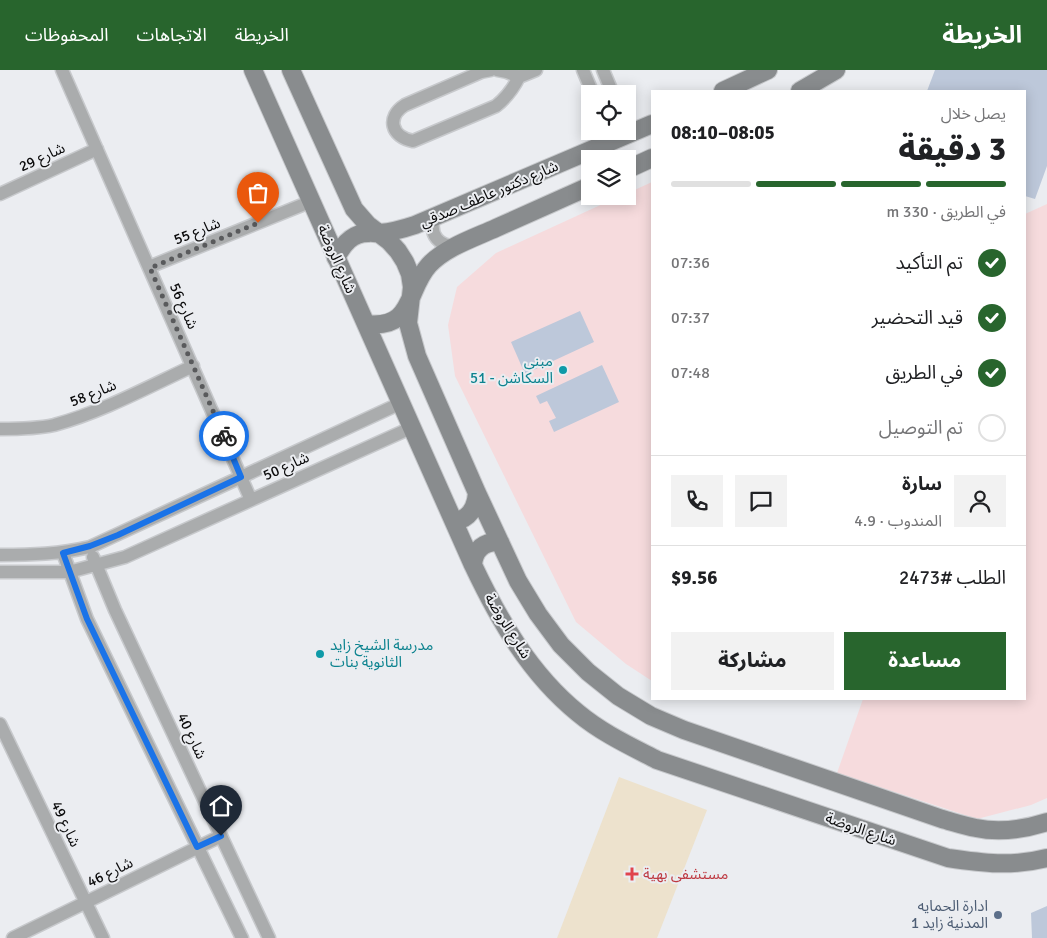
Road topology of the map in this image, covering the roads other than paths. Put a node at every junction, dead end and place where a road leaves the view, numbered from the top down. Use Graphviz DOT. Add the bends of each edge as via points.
graph roads {
  1 [pos="62,70"];
  2 [pos="253,70"];
  3 [pos="291,70"];
  4 [pos="491,70"];
  5 [pos="497,70"];
  6 [pos="536,70"];
  7 [pos="583,70"];
  8 [pos="603,70"];
  9 [pos="768,70"];
  10 [pos="836,70"];
  11 [pos="519,77"];
  12 [pos="589,85"];
  13 [pos="609,85"];
  14 [pos="725,90"];
  15 [pos="802,90"];
  16 [pos="651,124"];
  17 [pos="636,128"];
  18 [pos="602,140"];
  19 [pos="97,149"];
  20 [pos="651,158"];
  21 [pos="636,165"];
  22 [pos="581,190"];
  23 [pos="0,194"];
  24 [pos="312,201"];
  25 [pos="434,218"];
  26 [pos="379,234"];
  27 [pos="457,246"];
  28 [pos="336,258"];
  29 [pos="150,268"];
  30 [pos="411,300"];
  31 [pos="366,324"];
  32 [pos="193,366"];
  33 [pos="402,403"];
  34 [pos="413,427"];
  35 [pos="0,429"];
  36 [pos="241,477"];
  37 [pos="477,493"];
  38 [pos="251,500"];
  39 [pos="454,521"];
  40 [pos="500,542"];
  41 [pos="90,546"];
  42 [pos="63,553"];
  43 [pos="0,555"];
  44 [pos="96,565"];
  45 [pos="473,565"];
  46 [pos="0,572"];
  47 [pos="68,572"];
  48 [pos="0,724"];
  49 [pos="1047,822"];
  50 [pos="221,836"];
  51 [pos="197,847"];
  52 [pos="1047,858"];
  53 [pos="85,902"];
  54 [pos="13,938"];
  55 [pos="103,938"];
  56 [pos="242,938"];
  57 [pos="269,938"];
  1 -- 19 [label="street, شارع 56"];
  2 -- 24 [label="street, شارع الروضة"];
  3 -- 26 [label="street" via="354,209"];
  4 -- 11 [label="street" via="398,109 393,123 399,136 405,140 420,139 496,106 514,88"];
  5 -- 11 [label="street"];
  6 -- 11 [label="street"];
  7 -- 12 [label="street"];
  8 -- 13 [label="street"];
  9 -- 14 [label="street"];
  10 -- 15 [label="street"];
  16 -- 17 [label="street, شارع دكتور عاطف صدقي"];
  18 -- 25 [label="street, شارع دكتور عاطف صدقي"];
  19 -- 23 [label="street, شارع 29"];
  19 -- 29 [label="street, شارع 56"];
  20 -- 21 [label="street"];
  22 -- 27 [label="street"];
  24 -- 28 [label="street, شارع الروضة"];
  24 -- 29 [label="street, شارع 55"];
  25 -- 26 [label="street, شارع دكتور عاطف صدقي"];
  25 -- 27 [label="street" via="432,225 436,239 442,244"];
  26 -- 28 [label="street" via="368,232 353,237"];
  26 -- 30 [label="street" via="389,241 405,262 412,287"];
  27 -- 30 [label="street" via="421,275"];
  28 -- 31 [label="street, شارع الروضة"];
  29 -- 32 [label="street, شارع 56"];
  30 -- 31 [label="street" via="398,318 378,325"];
  30 -- 37 [label="street" via="408,323 417,356"];
  31 -- 33 [label="street, شارع الروضة"];
  32 -- 35 [label="street, شارع 58" via="94,412 32,429"];
  32 -- 36 [label="street, شارع 56"];
  33 -- 34 [label="street, شارع الروضة"];
  33 -- 36 [label="street, شارع 50"];
  34 -- 38 [label="street, شارع 50"];
  34 -- 39 [label="street, شارع الروضة"];
  36 -- 38 [label="street, شارع 56"];
  36 -- 41 [label="street, شارع 50"];
  37 -- 39 [label="street" via="471,513"];
  37 -- 40 [label="street"];
  38 -- 44 [label="street, شارع 50" via="125,556"];
  39 -- 45 [label="street, شارع الروضة"];
  40 -- 45 [label="street" via="492,541 478,549"];
  40 -- 49 [label="street" via="518,581 561,645 618,696 651,716 978,829 1004,830"];
  41 -- 42 [label="street, شارع 50"];
  41 -- 44 [label="street, شارع 40"];
  42 -- 43 [label="street, شارع 50"];
  42 -- 47 [label="street"];
  44 -- 47 [label="street, شارع 50"];
  44 -- 50 [label="street, شارع 40" via="114,610"];
  45 -- 52 [label="street, شارع الروضة" via="512,639 541,677 578,713 657,760 948,858 990,864 1034,862"];
  46 -- 47 [label="street, شارع 50"];
  47 -- 51 [label="street" via="87,619"];
  48 -- 53 [label="street, شارع 49"];
  50 -- 51 [label="street, شارع 46"];
  50 -- 57 [label="street, شارع 40"];
  51 -- 53 [label="street, شارع 46"];
  51 -- 56 [label="street"];
  53 -- 54 [label="street, شارع 46"];
  53 -- 55 [label="street, شارع 49"];
}
